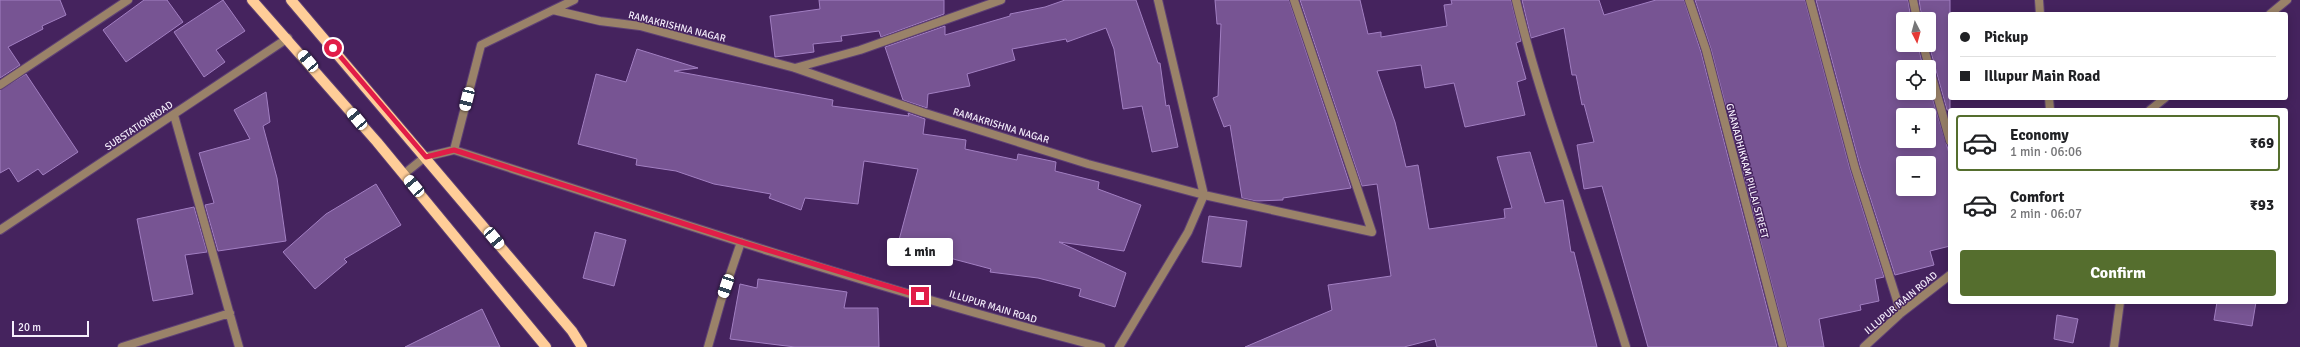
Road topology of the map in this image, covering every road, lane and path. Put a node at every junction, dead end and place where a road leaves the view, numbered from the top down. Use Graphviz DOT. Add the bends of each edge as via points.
graph roads {
  1 [pos="128,0"];
  2 [pos="252,0"];
  3 [pos="291,0"];
  4 [pos="574,0"];
  5 [pos="1001,0"];
  6 [pos="1158,0"];
  7 [pos="1294,0"];
  8 [pos="1516,0"];
  9 [pos="1689,0"];
  10 [pos="1810,0"];
  11 [pos="1913,0"];
  12 [pos="2039,0"];
  13 [pos="2287,0"];
  14 [pos="553,10"];
  15 [pos="1916,12"];
  16 [pos="2040,12"];
  17 [pos="2272,12"];
  18 [pos="288,38"];
  19 [pos="1925,52"];
  20 [pos="796,68"];
  21 [pos="0,85"];
  22 [pos="2162,100"];
  23 [pos="2152,108"];
  24 [pos="174,115"];
  25 [pos="1948,135"];
  26 [pos="454,150"];
  27 [pos="426,157"];
  28 [pos="404,174"];
  29 [pos="1204,195"];
  30 [pos="0,230"];
  31 [pos="741,242"];
  32 [pos="1948,277"];
  33 [pos="2120,304"];
  34 [pos="230,313"];
  35 [pos="1901,314"];
  36 [pos="122,347"];
  37 [pos="239,347"];
  38 [pos="546,347"];
  39 [pos="582,347"];
  40 [pos="708,347"];
  41 [pos="1101,347"];
  42 [pos="1119,347"];
  43 [pos="1626,347"];
  44 [pos="1783,347"];
  45 [pos="1864,347"];
  46 [pos="2114,347"];
  1 -- 21 [label="street"];
  2 -- 18 [label="main road"];
  3 -- 27 [label="main road"];
  4 -- 14 [label="street"];
  5 -- 20 [label="street" via="860,50"];
  6 -- 29 [label="street"];
  7 -- 29 [label="street, RAMAKRISHNA NAGAR" via="1372,232"];
  8 -- 43 [label="street" via="1562,158 1606,280"];
  9 -- 44 [label="street, GNANADHIKKAM PILLAI STREET" via="1706,50"];
  10 -- 35 [label="street" via="1855,168"];
  11 -- 15 [label="street"];
  12 -- 16 [label="street"];
  13 -- 17 [label="street"];
  14 -- 20 [label="street, RAMAKRISHNA NAGAR" via="600,21 640,26"];
  14 -- 26 [label="street" via="481,45"];
  18 -- 24 [label="street, SUBSTATIONROAD"];
  18 -- 28 [label="main road"];
  19 -- 25 [label="street"];
  20 -- 29 [label="street, RAMAKRISHNA NAGAR" via="1088,164"];
  22 -- 23 [label="street"];
  24 -- 30 [label="street, SUBSTATIONROAD"];
  24 -- 34 [label="street"];
  26 -- 27 [label="street"];
  26 -- 31 [label="street, ILLUPUR MAIN ROAD"];
  27 -- 28 [label="street"];
  27 -- 39 [label="main road" via="572,331"];
  28 -- 38 [label="main road"];
  29 -- 42 [label="street" via="1188,232"];
  31 -- 40 [label="street"];
  31 -- 41 [label="street, ILLUPUR MAIN ROAD"];
  32 -- 35 [label="street, ILLUPUR MAIN ROAD"];
  33 -- 46 [label="street"];
  34 -- 36 [label="street"];
  34 -- 37 [label="street"];
  35 -- 45 [label="street, ILLUPUR MAIN ROAD"];
}
